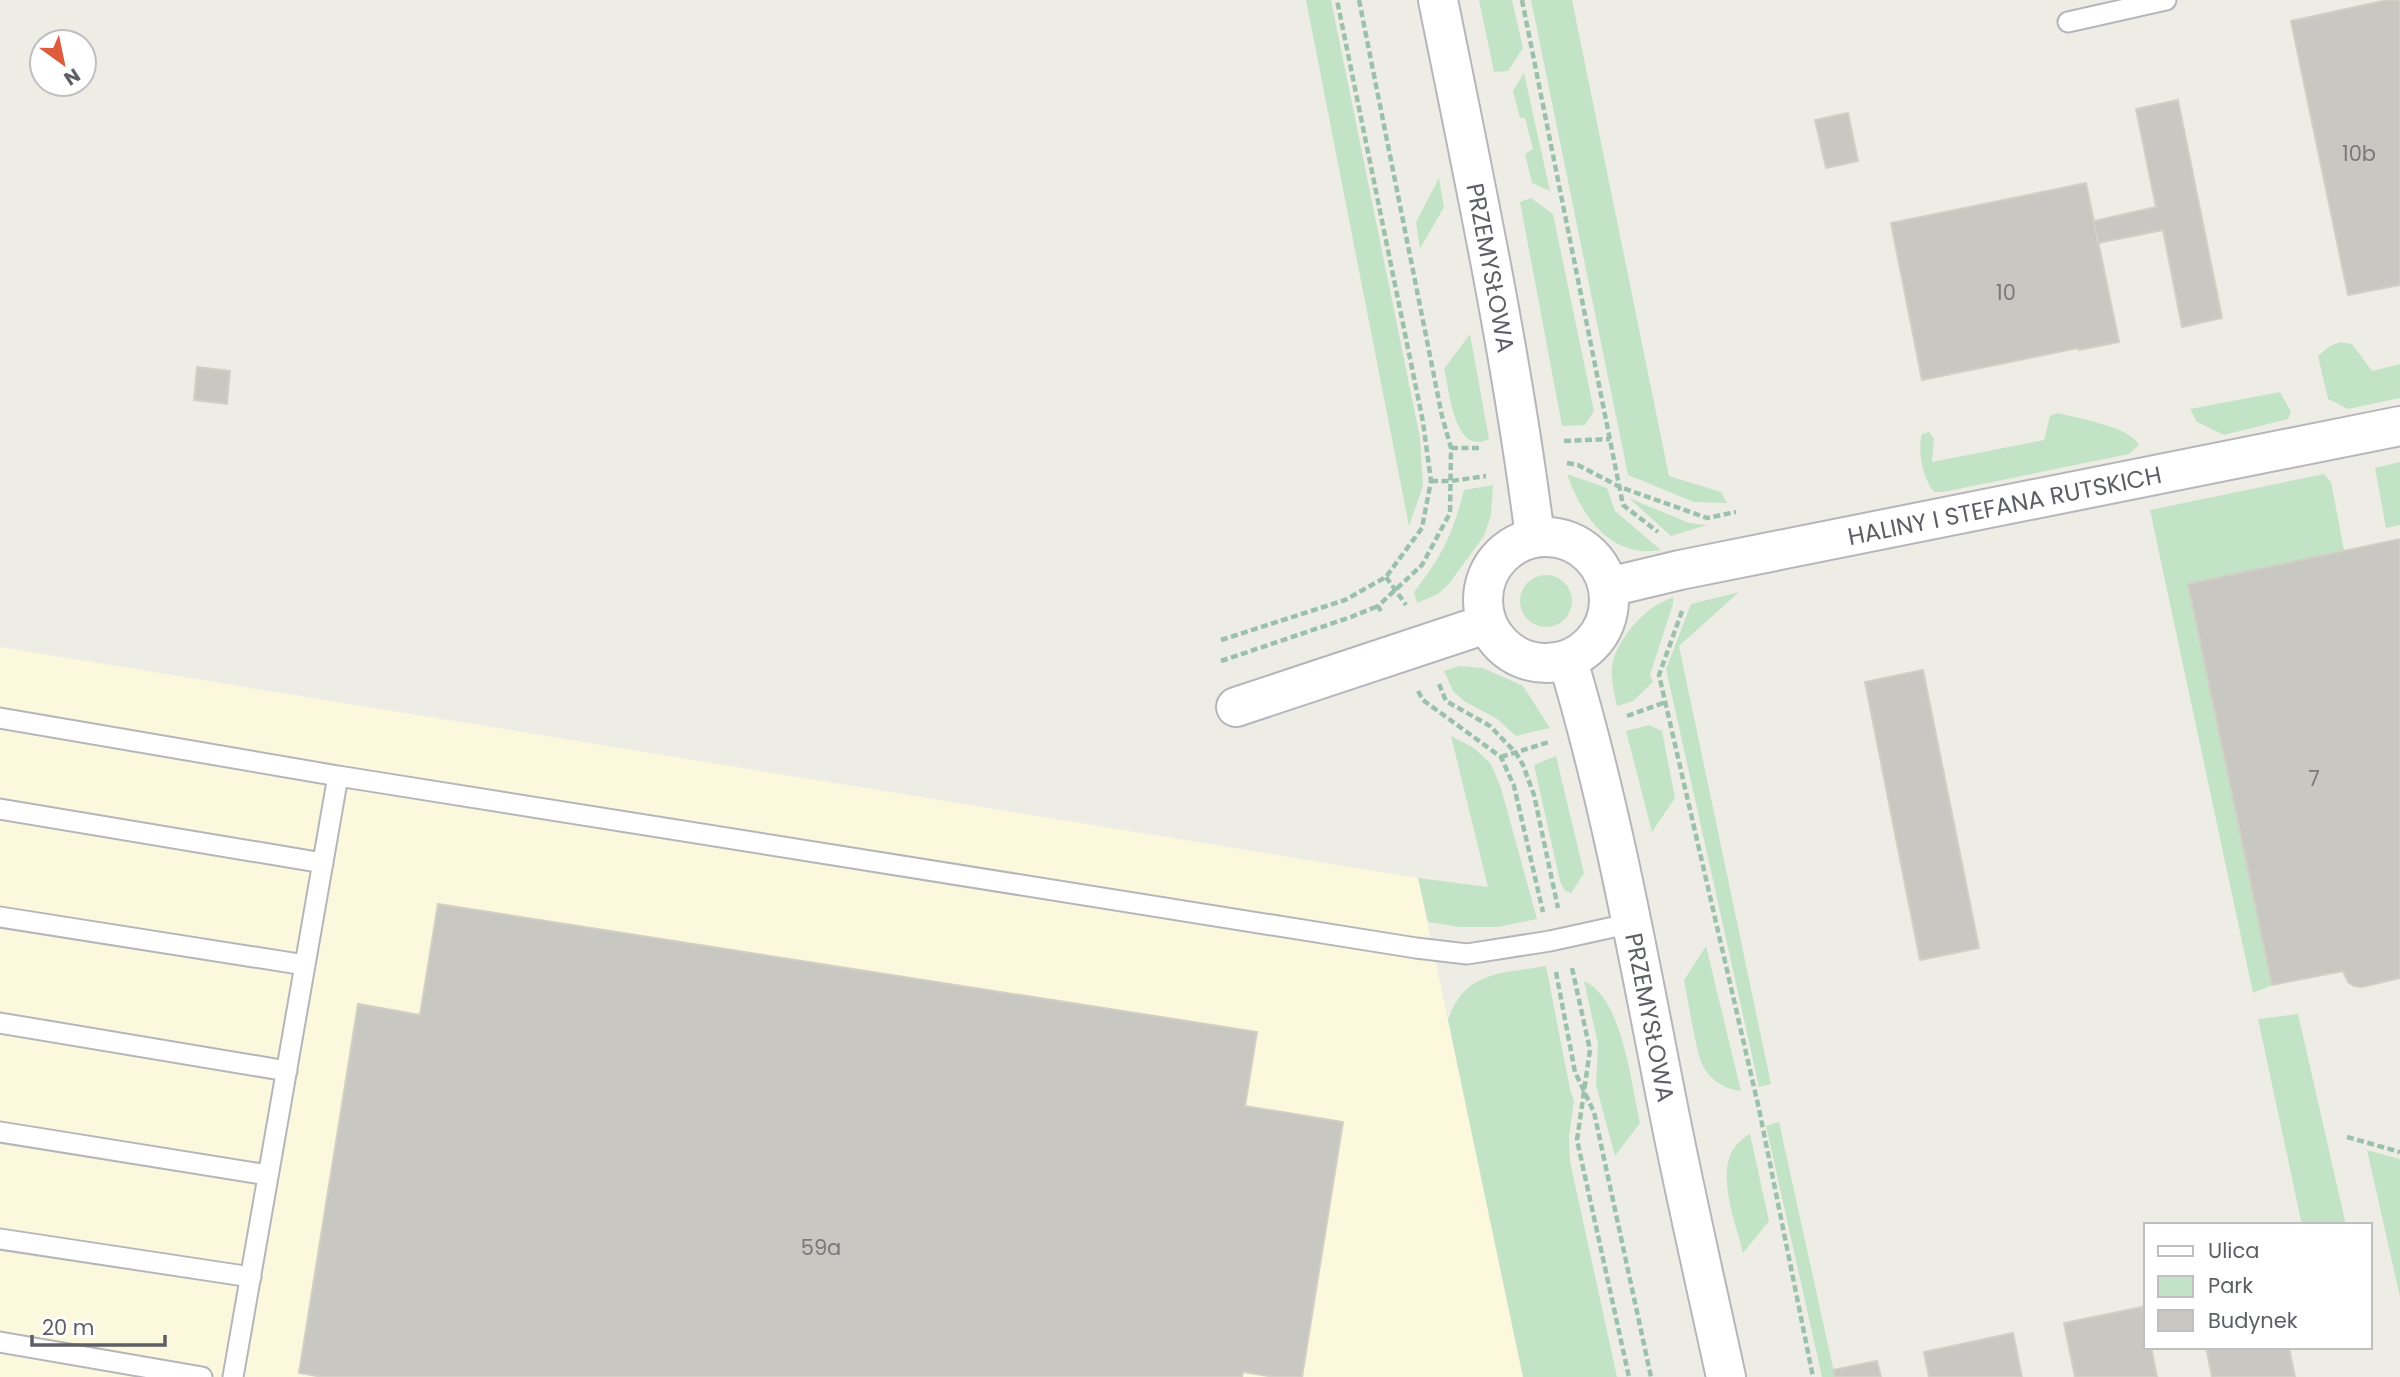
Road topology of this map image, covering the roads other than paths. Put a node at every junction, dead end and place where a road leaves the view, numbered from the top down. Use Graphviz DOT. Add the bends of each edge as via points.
graph roads {
  1 [pos="1438,0"];
  2 [pos="2166,0"];
  3 [pos="2068,22"];
  4 [pos="2400,426"];
  5 [pos="1535,537"];
  6 [pos="1609,587"];
  7 [pos="1486,624"];
  8 [pos="1568,661"];
  9 [pos="1236,707"];
  10 [pos="0,718"];
  11 [pos="338,776"];
  12 [pos="0,809"];
  13 [pos="323,863"];
  14 [pos="0,917"];
  15 [pos="1632,923"];
  16 [pos="305,965"];
  17 [pos="0,1023"];
  18 [pos="286,1071"];
  19 [pos="0,1132"];
  20 [pos="268,1175"];
  21 [pos="0,1238"];
  22 [pos="251,1277"];
  23 [pos="0,1342"];
  24 [pos="202,1377"];
  25 [pos="233,1377"];
  26 [pos="1726,1377"];
  1 -- 5 [label="street, PRZEMYSŁOWA" via="1487,242"];
  2 -- 3 [label="lane"];
  4 -- 6 [label="street, HALINY I STEFANA RUTSKICH"];
  5 -- 6 [label="street" via="1560,537 1582,547 1600,565"];
  5 -- 7 [label="street" via="1514,544 1496,559 1485,579"];
  6 -- 8 [label="street" via="1609,610 1602,632"];
  7 -- 8 [label="street" via="1500,644 1520,659 1544,664"];
  7 -- 9 [label="street"];
  8 -- 15 [label="street, PRZEMYSŁOWA"];
  10 -- 11 [label="lane"];
  11 -- 13 [label="lane"];
  11 -- 15 [label="lane" via="1467,954"];
  12 -- 13 [label="lane"];
  13 -- 16 [label="lane"];
  14 -- 16 [label="lane"];
  15 -- 26 [label="street, PRZEMYSŁOWA"];
  16 -- 18 [label="lane"];
  17 -- 18 [label="lane"];
  18 -- 20 [label="lane"];
  19 -- 20 [label="lane"];
  20 -- 22 [label="lane"];
  21 -- 22 [label="lane"];
  22 -- 25 [label="lane"];
  23 -- 24 [label="lane"];
}
